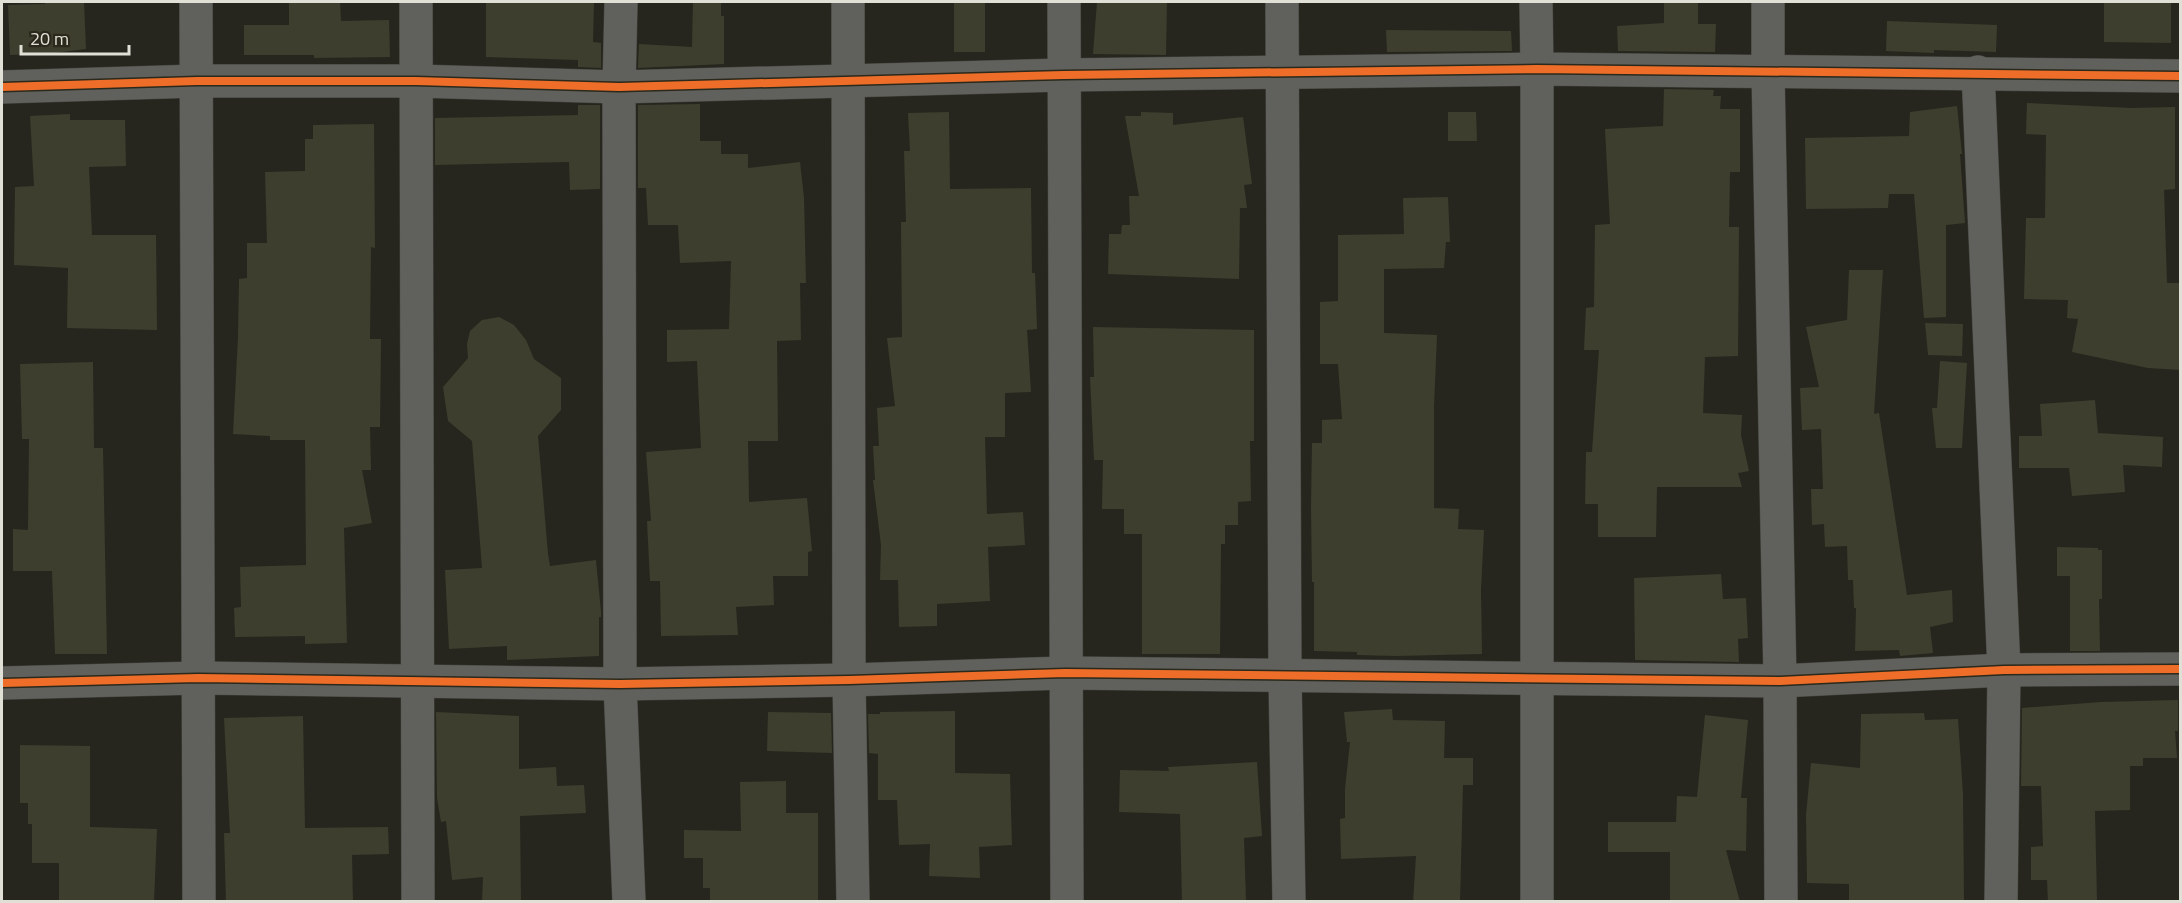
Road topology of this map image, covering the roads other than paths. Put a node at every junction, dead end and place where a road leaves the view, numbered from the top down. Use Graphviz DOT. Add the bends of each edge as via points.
graph roads {
  1 [pos="196,2"];
  2 [pos="416,2"];
  3 [pos="621,2"];
  4 [pos="848,2"];
  5 [pos="1064,2"];
  6 [pos="1282,2"];
  7 [pos="1536,2"];
  8 [pos="1768,2"];
  9 [pos="1537,69"];
  10 [pos="1283,72"];
  11 [pos="1768,72"];
  12 [pos="1978,72"];
  13 [pos="1064,75"];
  14 [pos="2181,76"];
  15 [pos="196,81"];
  16 [pos="416,81"];
  17 [pos="848,81"];
  18 [pos="2,87"];
  19 [pos="619,87"];
  20 [pos="2181,669"];
  21 [pos="2004,670"];
  22 [pos="1065,673"];
  23 [pos="1285,676"];
  24 [pos="198,678"];
  25 [pos="1537,679"];
  26 [pos="849,680"];
  27 [pos="1780,681"];
  28 [pos="2,682"];
  29 [pos="417,682"];
  30 [pos="620,684"];
  31 [pos="199,902"];
  32 [pos="418,902"];
  33 [pos="629,902"];
  34 [pos="853,902"];
  35 [pos="1067,902"];
  36 [pos="1289,902"];
  37 [pos="1537,902"];
  38 [pos="1781,902"];
  39 [pos="2001,902"];
  1 -- 15 [label="street"];
  2 -- 16 [label="street"];
  3 -- 19 [label="street"];
  4 -- 17 [label="street"];
  5 -- 13 [label="street"];
  6 -- 10 [label="street"];
  7 -- 9 [label="street"];
  8 -- 11 [label="street"];
  9 -- 10 [label="street"];
  9 -- 11 [label="street"];
  9 -- 25 [label="street"];
  10 -- 13 [label="street"];
  10 -- 23 [label="street"];
  11 -- 12 [label="street"];
  11 -- 27 [label="street"];
  12 -- 14 [label="street"];
  12 -- 21 [label="street"];
  13 -- 17 [label="street"];
  13 -- 22 [label="street"];
  15 -- 16 [label="street"];
  15 -- 18 [label="street"];
  15 -- 24 [label="street"];
  16 -- 19 [label="street"];
  16 -- 29 [label="street"];
  17 -- 19 [label="street"];
  17 -- 26 [label="street"];
  19 -- 30 [label="street"];
  20 -- 21 [label="street"];
  21 -- 27 [label="street"];
  21 -- 39 [label="street"];
  22 -- 23 [label="street"];
  22 -- 26 [label="street"];
  22 -- 35 [label="street"];
  23 -- 25 [label="street"];
  23 -- 36 [label="street"];
  24 -- 28 [label="street"];
  24 -- 29 [label="street"];
  24 -- 31 [label="street"];
  25 -- 27 [label="street"];
  25 -- 37 [label="street"];
  26 -- 30 [label="street"];
  26 -- 34 [label="street"];
  27 -- 38 [label="street"];
  29 -- 30 [label="street"];
  29 -- 32 [label="street"];
  30 -- 33 [label="street"];
}
